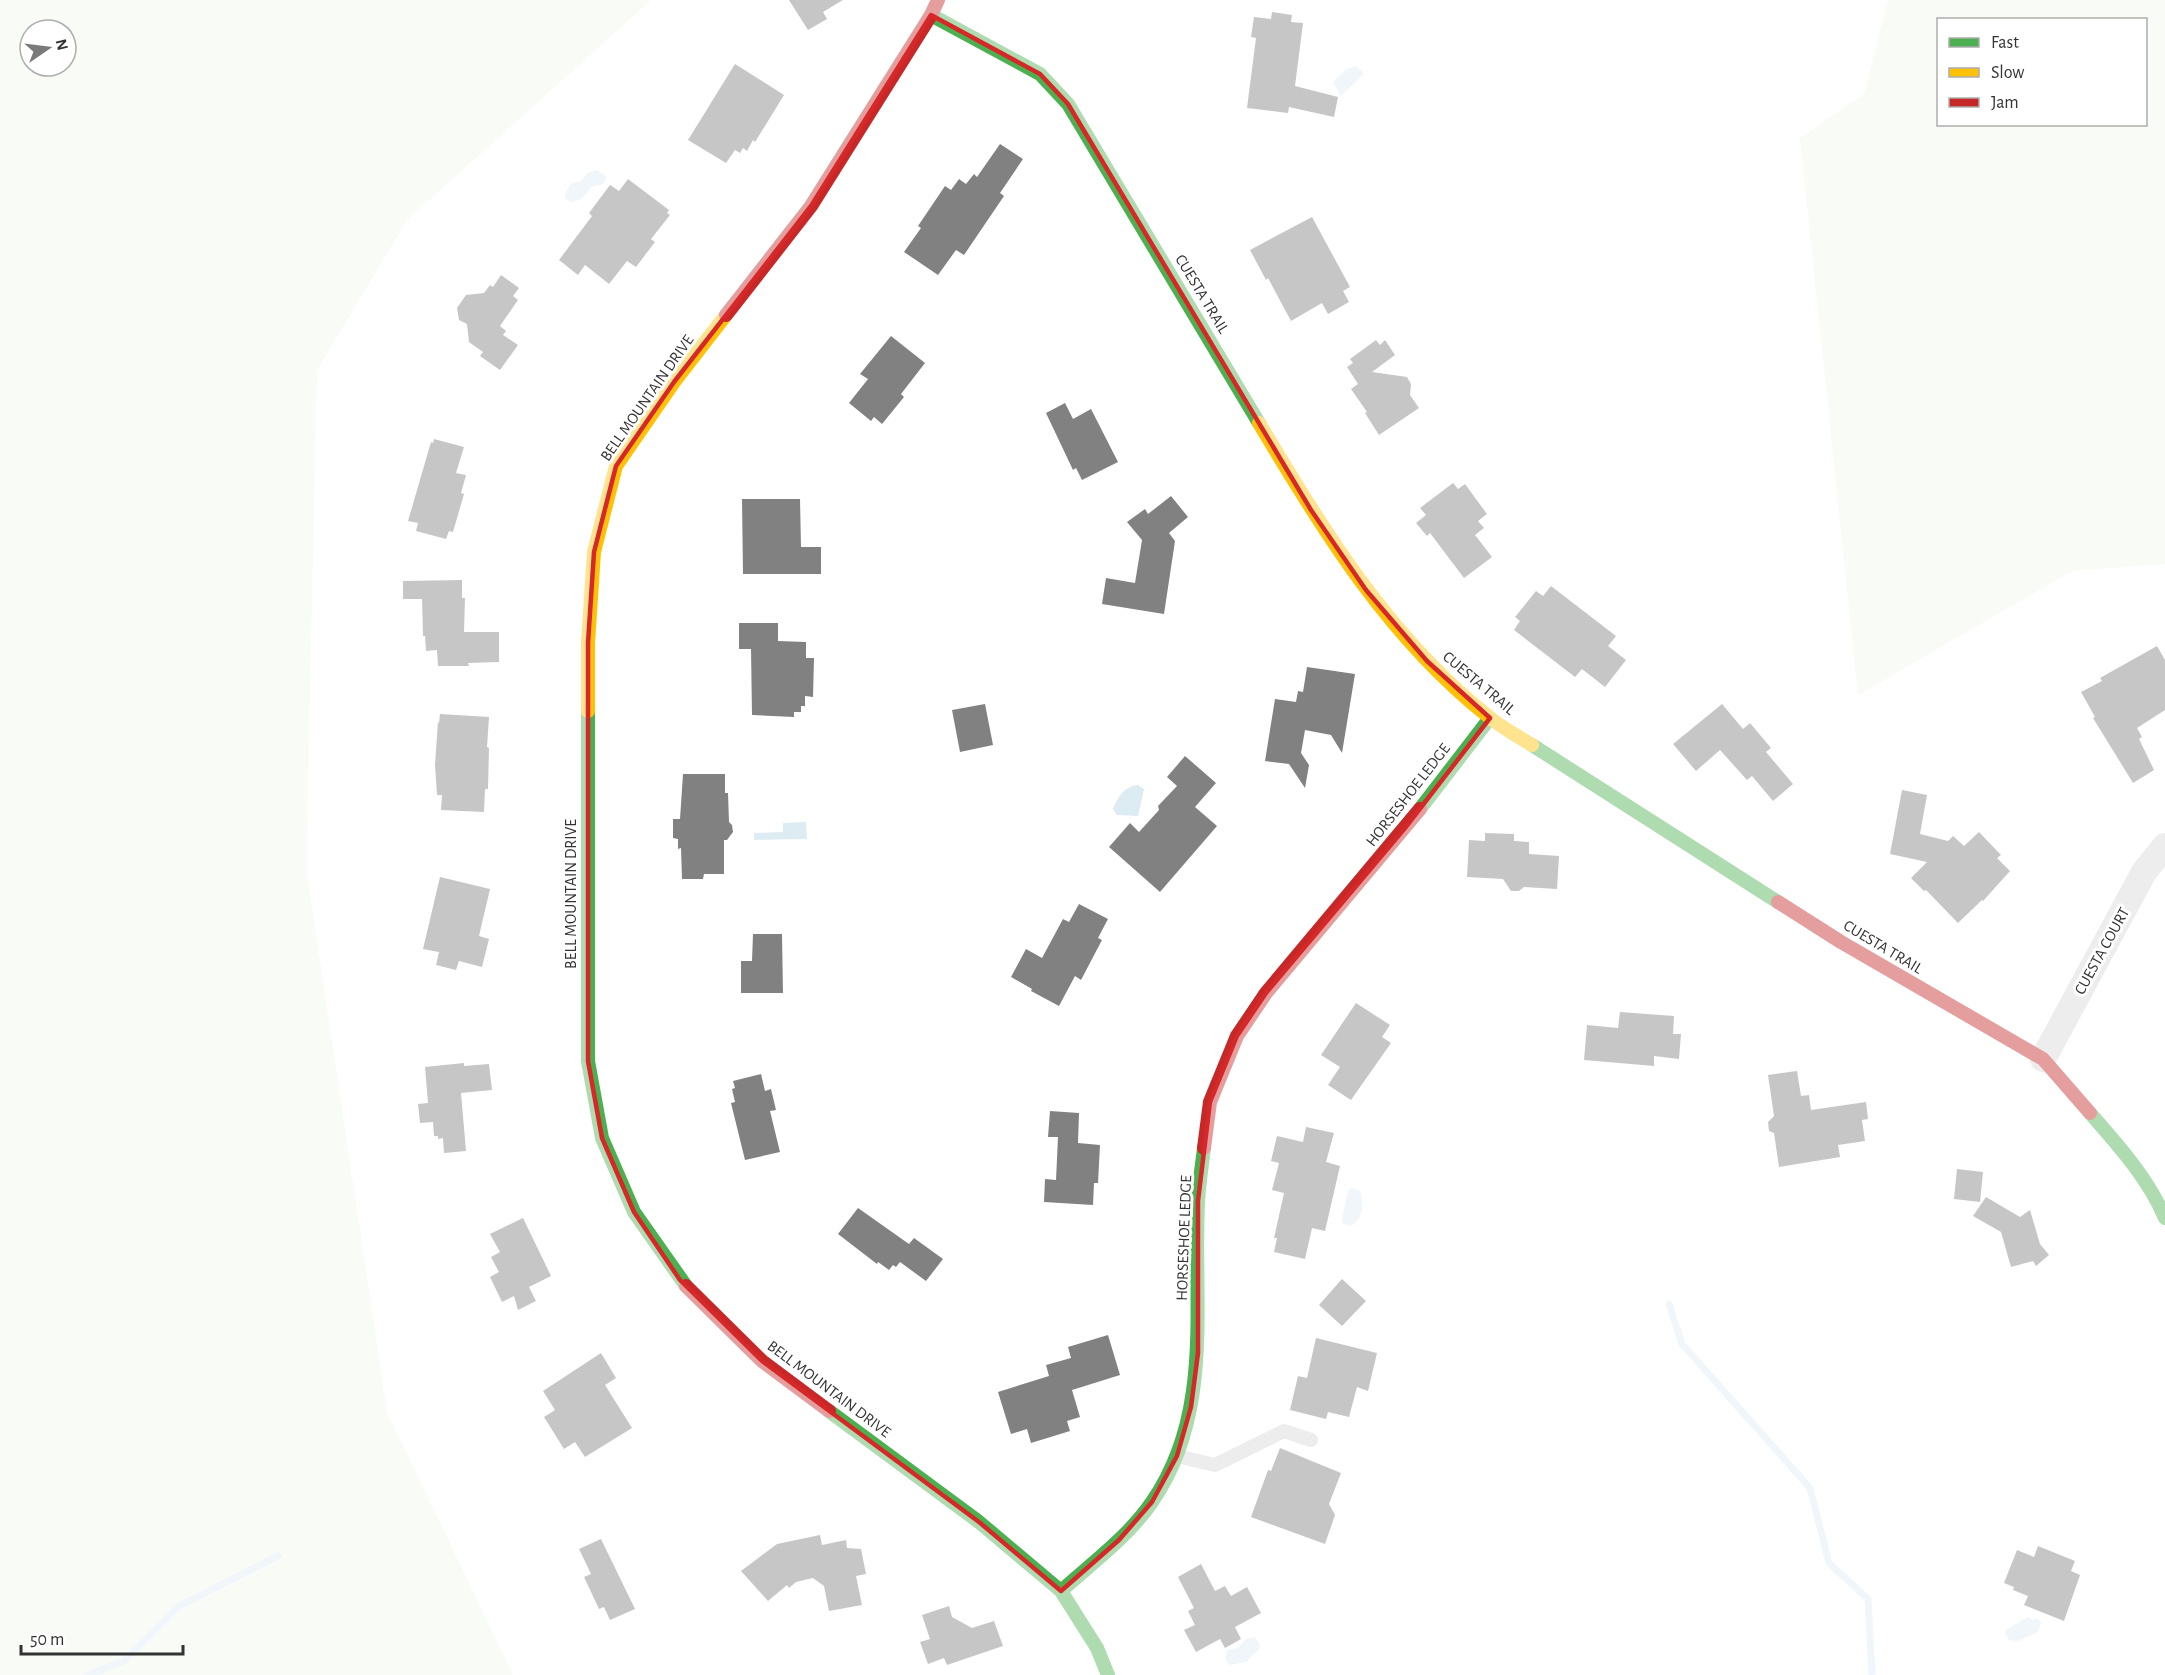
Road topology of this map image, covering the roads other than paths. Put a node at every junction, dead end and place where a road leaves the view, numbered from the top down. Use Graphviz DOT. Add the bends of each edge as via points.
graph roads {
  1 [pos="938,0"];
  2 [pos="931,15"];
  3 [pos="1490,718"];
  4 [pos="2165,846"];
  5 [pos="2043,1059"];
  6 [pos="2165,1218"];
  7 [pos="1311,1440"];
  8 [pos="1177,1456"];
  9 [pos="1061,1591"];
  10 [pos="1108,1675"];
  1 -- 2 [label="street, BELL MOUNTAIN DRIVE"];
  2 -- 3 [label="street, CUESTA TRAIL" via="1040,74 1068,104 1323,528 1366,590 1427,661"];
  2 -- 9 [label="street, BELL MOUNTAIN DRIVE" via="811,206 675,382 616,466 594,552 588,643 588,1061 602,1138 634,1212 680,1280 762,1361 980,1522"];
  3 -- 5 [label="street, CUESTA TRAIL" via="1841,942"];
  3 -- 8 [label="street, HORSESHOE LEDGE" via="1405,828 1266,993 1237,1036 1210,1102 1198,1201 1198,1353 1191,1407"];
  4 -- 5 [label="street, CUESTA COURT" via="2144,872"];
  5 -- 6 [label="street, CUESTA TRAIL" via="2119,1147 2156,1197"];
  7 -- 8 [label="lane" via="1284,1431 1215,1465"];
  8 -- 9 [label="street, HORSESHOE LEDGE" via="1152,1502 1119,1540"];
  9 -- 10 [label="street, BELL MOUNTAIN DRIVE"];
}
